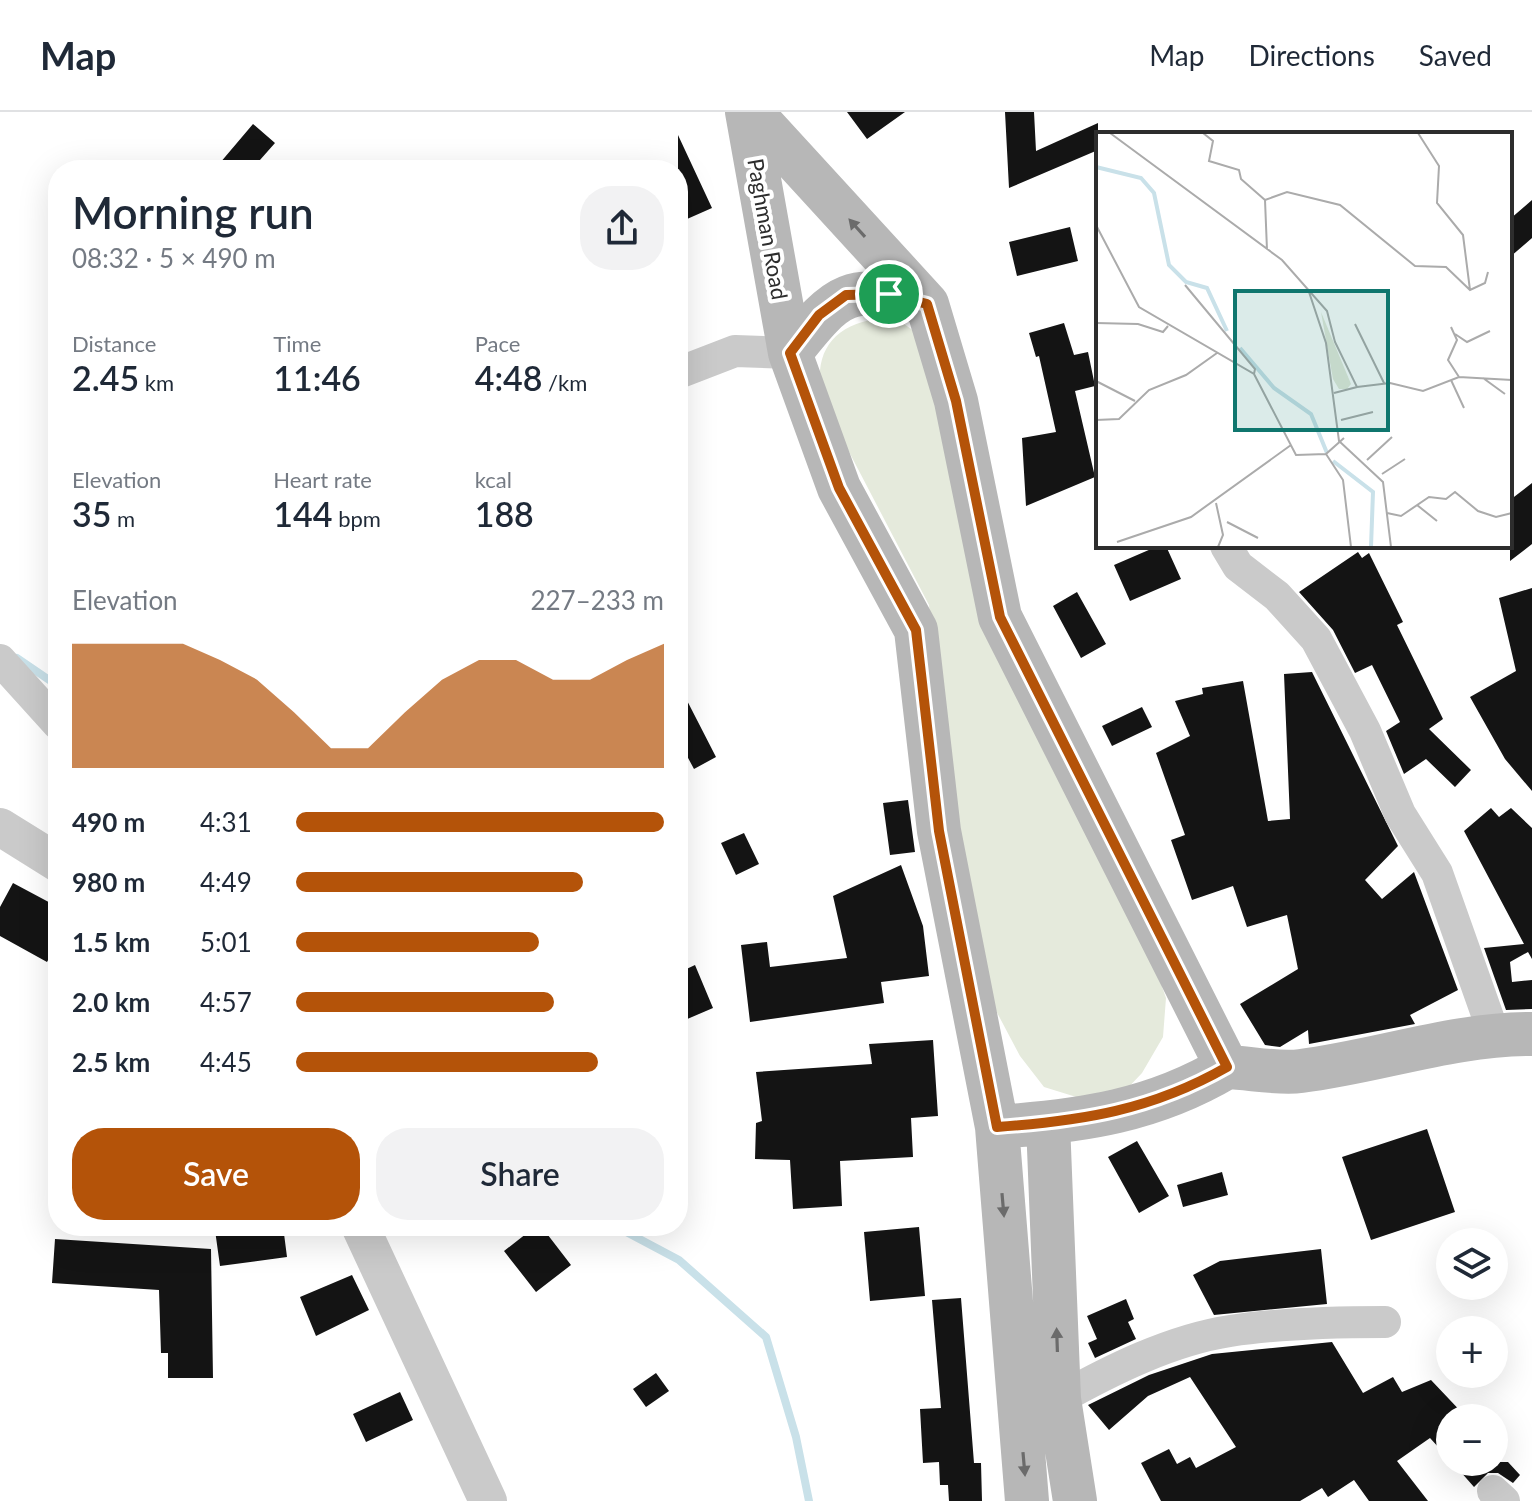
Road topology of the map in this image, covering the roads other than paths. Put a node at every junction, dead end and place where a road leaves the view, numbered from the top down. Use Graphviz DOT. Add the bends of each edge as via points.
graph roads {
  1 [pos="749,112"];
  2 [pos="927,304"];
  3 [pos="790,353"];
  4 [pos="688,369"];
  5 [pos="1227,548"];
  6 [pos="0,660"];
  7 [pos="48,713"];
  8 [pos="0,827"];
  9 [pos="48,857"];
  10 [pos="1513,1034"];
  11 [pos="1227,1067"];
  12 [pos="1048,1123"];
  13 [pos="997,1127"];
  14 [pos="365,1236"];
  15 [pos="1385,1322"];
  16 [pos="1059,1399"];
  17 [pos="488,1501"];
  18 [pos="1027,1501"];
  19 [pos="1075,1501"];
  2 -- 1 [label="main road, one-way"];
  1 -- 3 [label="main road, Paghman Road"];
  2 -- 3 [label="main road" via="889,294 846,295 819,315"];
  2 -- 11 [label="main road" via="956,401 1000,617"];
  3 -- 4 [label="street" via="735,351"];
  3 -- 13 [label="main road, Paghman Road" via="839,488 916,630 939,831"];
  5 -- 10 [label="street" via="1238,566 1277,596 1316,639"];
  6 -- 7 [label="street"];
  8 -- 9 [label="street"];
  10 -- 11 [label="main road" via="1438,1042 1297,1071"];
  11 -- 12 [label="main road" via="1129,1111"];
  12 -- 13 [label="main road"];
  16 -- 12 [label="main road, one-way"];
  13 -- 18 [label="main road, Paghman Road, one-way"];
  14 -- 17 [label="street"];
  15 -- 16 [label="street" via="1230,1331 1180,1344"];
  16 -- 19 [label="main road"];
}
